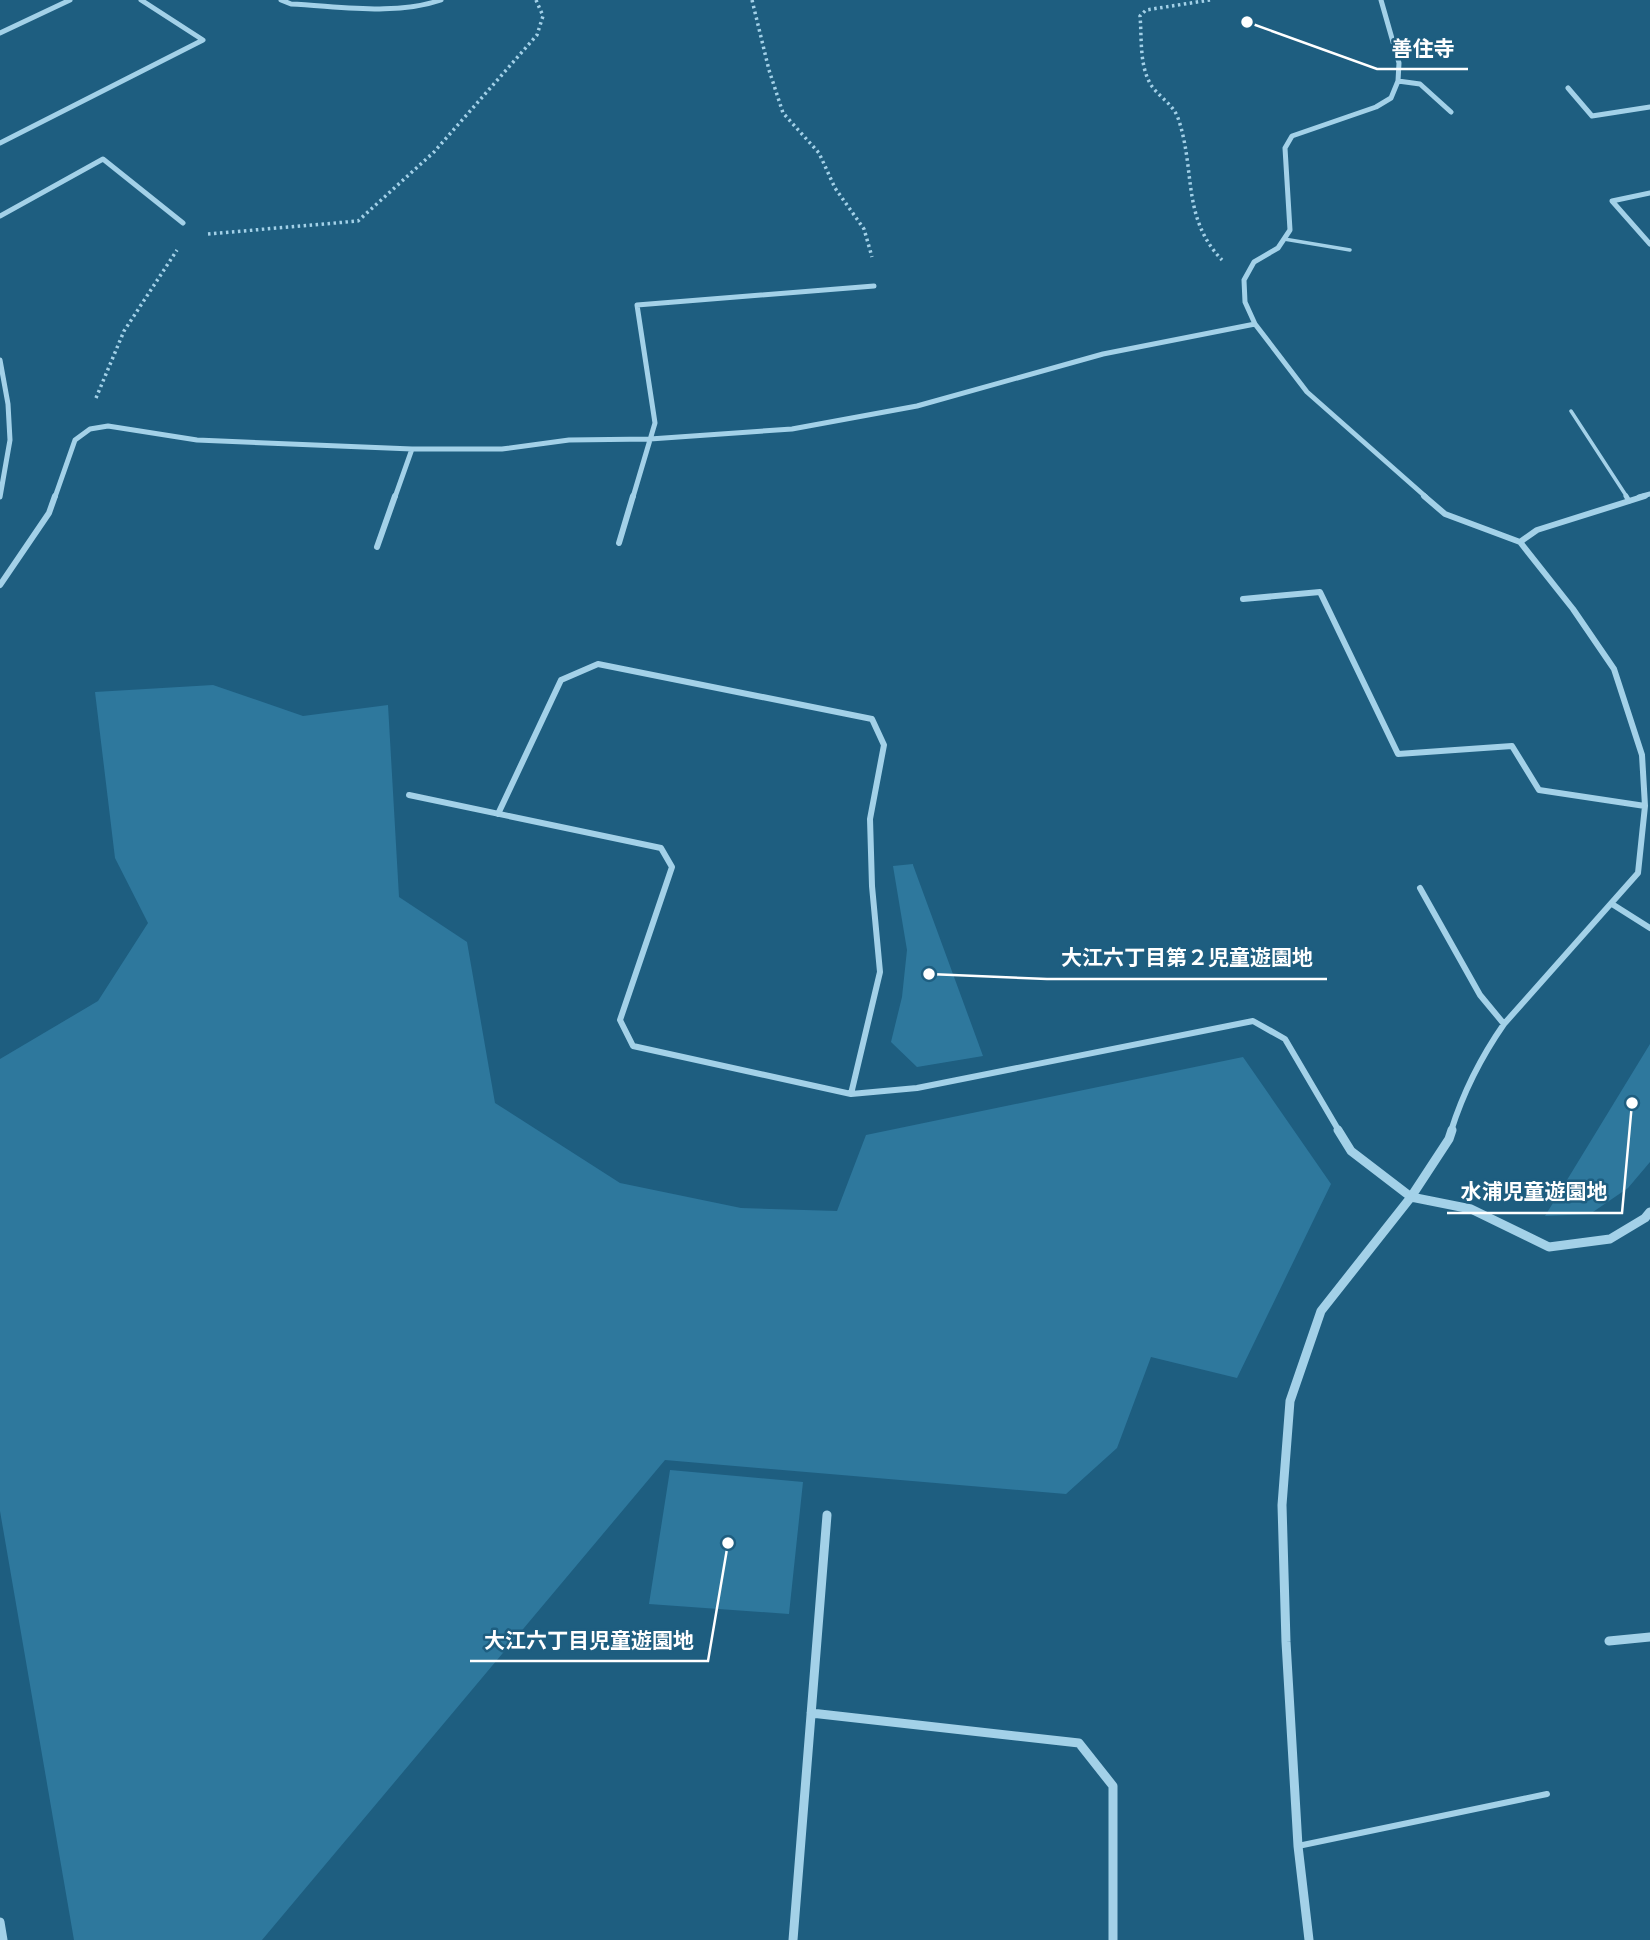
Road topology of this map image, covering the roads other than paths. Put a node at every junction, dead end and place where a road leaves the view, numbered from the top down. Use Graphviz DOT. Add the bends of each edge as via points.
graph roads {
  1 [pos="70,0"];
  2 [pos="141,0"];
  3 [pos="281,0"];
  4 [pos="441,0"];
  5 [pos="1381,0"];
  6 [pos="0,33"];
  7 [pos="1398,81"];
  8 [pos="1568,88"];
  9 [pos="1650,107"];
  10 [pos="1451,112"];
  11 [pos="0,143"];
  12 [pos="1650,193"];
  13 [pos="0,216"];
  14 [pos="183,223"];
  15 [pos="1284,239"];
  16 [pos="1650,244"];
  17 [pos="1350,250"];
  18 [pos="874,286"];
  19 [pos="1255,324"];
  20 [pos="0,360"];
  21 [pos="4,404"];
  22 [pos="1571,411"];
  23 [pos="650,439"];
  24 [pos="412,449"];
  25 [pos="1650,494"];
  26 [pos="0,497"];
  27 [pos="1629,501"];
  28 [pos="619,542"];
  29 [pos="1520,542"];
  30 [pos="377,547"];
  31 [pos="0,585"];
  32 [pos="1243,599"];
  33 [pos="409,796"];
  34 [pos="1645,806"];
  35 [pos="498,814"];
  36 [pos="1420,888"];
  37 [pos="1612,904"];
  38 [pos="1650,928"];
  39 [pos="1504,1024"];
  40 [pos="851,1094"];
  41 [pos="1411,1197"];
  42 [pos="1650,1212"];
  43 [pos="827,1515"];
  44 [pos="1650,1637"];
  45 [pos="1609,1641"];
  46 [pos="811,1713"];
  47 [pos="1547,1794"];
  48 [pos="1298,1846"];
  49 [pos="0,1922"];
  50 [pos="3,1940"];
  51 [pos="793,1940"];
  52 [pos="1113,1940"];
  53 [pos="1309,1940"];
  1 -- 6 [label="street"];
  2 -- 11 [label="street" via="203,40"];
  3 -- 4 [label="street" via="384,6 433,5"];
  5 -- 7 [label="street" via="1399,63"];
  7 -- 10 [label="street" via="1420,84"];
  7 -- 15 [label="street" via="1391,98 1376,107 1292,136 1285,148 1290,230"];
  8 -- 9 [label="street" via="1592,116"];
  12 -- 16 [label="street" via="1612,201"];
  13 -- 14 [label="street" via="103,159"];
  15 -- 17 [label="lane"];
  15 -- 19 [label="street" via="1254,262 1244,280 1245,302"];
  18 -- 23 [label="street" via="637,305 655,423"];
  19 -- 23 [label="street" via="1104,354 905,408 792,429"];
  19 -- 29 [label="street" via="1307,392 1445,514"];
  20 -- 21 [label="street"];
  21 -- 26 [label="street" via="10,440"];
  22 -- 27 [label="lane"];
  23 -- 24 [label="street" via="569,440 502,449"];
  23 -- 28 [label="street"];
  24 -- 30 [label="street"];
  24 -- 31 [label="street" via="197,440 108,426 90,429 75,440 48,513"];
  25 -- 27 [label="street"];
  27 -- 29 [label="street" via="1537,530"];
  29 -- 34 [label="street" via="1614,669 1642,755"];
  32 -- 34 [label="street" via="1321,592 1398,754 1512,746 1539,789"];
  33 -- 35 [label="street"];
  34 -- 37 [label="street" via="1638,873"];
  35 -- 40 [label="street" via="661,848 672,867 620,1020 633,1046"];
  35 -- 40 [label="street" via="561,680 598,664 872,719 884,745 870,819 880,972"];
  36 -- 39 [label="street" via="1480,995"];
  37 -- 38 [label="street"];
  37 -- 39 [label="street"];
  39 -- 41 [label="street" via="1460,1104 1449,1139"];
  40 -- 41 [label="street" via="917,1088 1253,1021 1285,1039 1351,1151"];
  41 -- 42 [label="street" via="1471,1209 1549,1247 1610,1239"];
  41 -- 48 [label="street" via="1321,1311 1290,1401 1282,1505"];
  43 -- 46 [label="street"];
  44 -- 45 [label="street"];
  46 -- 51 [label="street"];
  46 -- 52 [label="street" via="1079,1743 1113,1786"];
  47 -- 48 [label="lane"];
  48 -- 53 [label="street"];
  49 -- 50 [label="street"];
}
